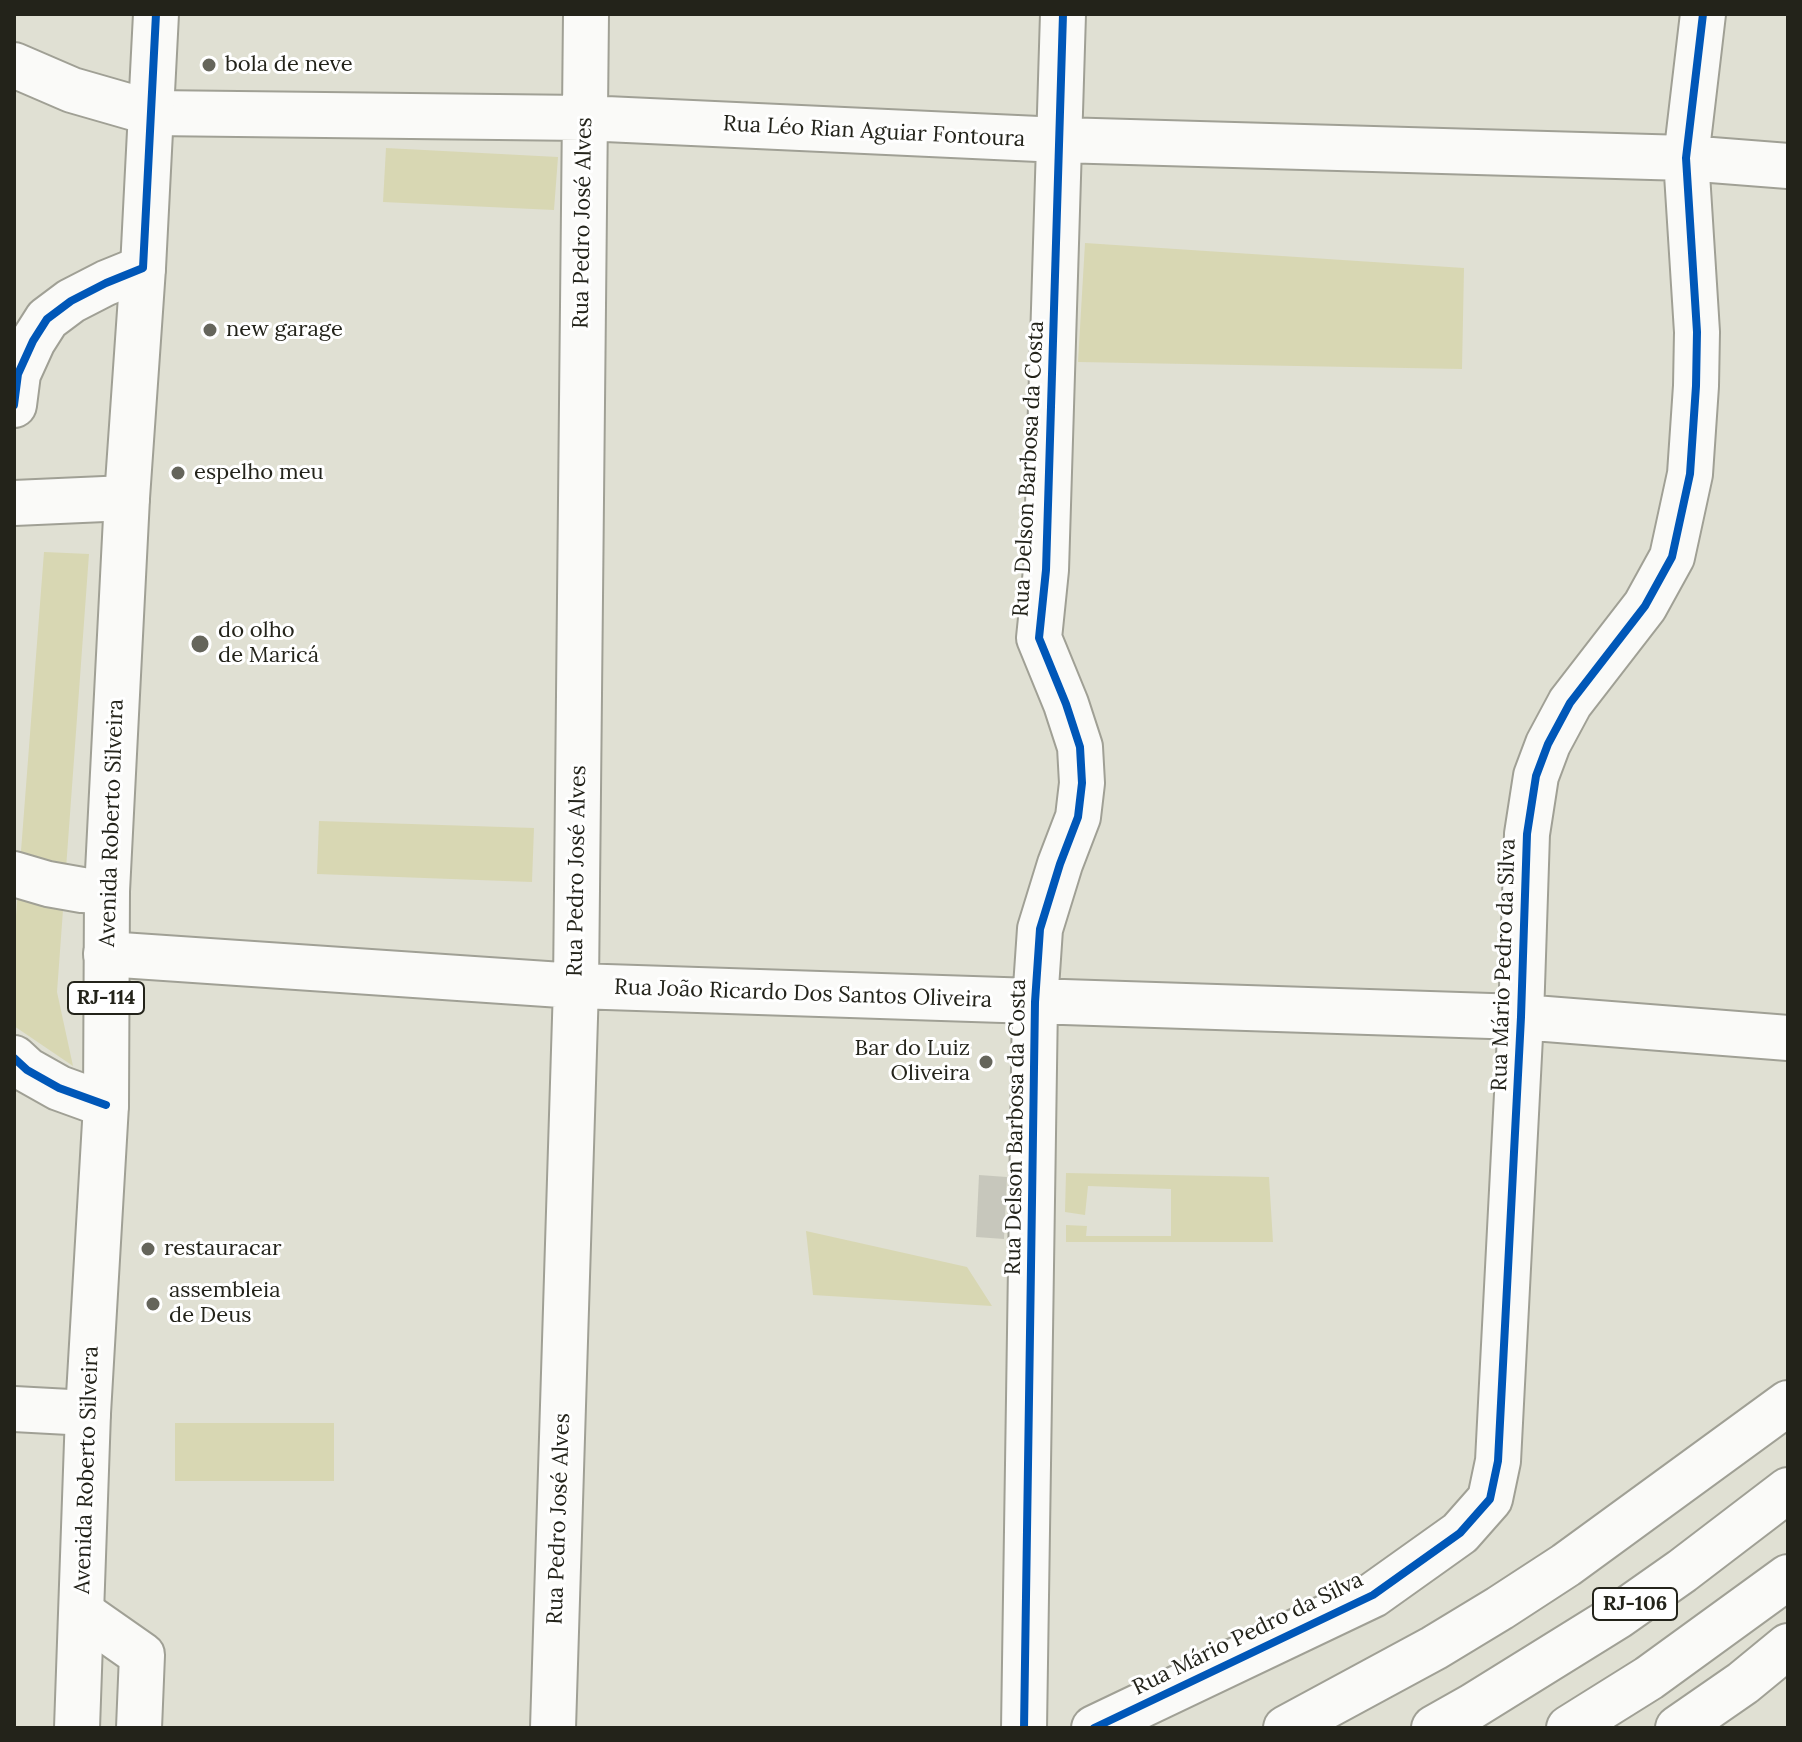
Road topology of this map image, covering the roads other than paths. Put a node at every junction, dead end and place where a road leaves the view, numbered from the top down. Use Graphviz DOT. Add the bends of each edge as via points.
graph roads {
  1 [pos="156,14"];
  2 [pos="586,14"];
  3 [pos="1063,14"];
  4 [pos="1703,14"];
  5 [pos="14,65"];
  6 [pos="152,113"];
  7 [pos="584,118"];
  8 [pos="1060,140"];
  9 [pos="1686,158"];
  10 [pos="1788,166"];
  11 [pos="143,268"];
  12 [pos="14,405"];
  13 [pos="127,498"];
  14 [pos="14,503"];
  15 [pos="14,874"];
  16 [pos="107,891"];
  17 [pos="106,954"];
  18 [pos="576,986"];
  19 [pos="1035,1002"];
  20 [pos="1521,1017"];
  21 [pos="1788,1038"];
  22 [pos="14,1058"];
  23 [pos="106,1105"];
  24 [pos="1788,1403"];
  25 [pos="14,1409"];
  26 [pos="88,1413"];
  27 [pos="1788,1490"];
  28 [pos="1788,1577"];
  29 [pos="82,1613"];
  30 [pos="1788,1646"];
  31 [pos="77,1728"];
  32 [pos="139,1728"];
  33 [pos="553,1728"];
  34 [pos="1024,1728"];
  35 [pos="1094,1728"];
  36 [pos="1286,1728"];
  37 [pos="1434,1728"];
  38 [pos="1569,1728"];
  39 [pos="1678,1728"];
  1 -- 6 [label="main road, Avenida Roberto Silveira / RJ-114"];
  2 -- 7 [label="main road, Rua Pedro José Alves"];
  3 -- 8 [label="main road, Rua Delson Barbosa da Costa"];
  4 -- 9 [label="main road, Rua Mário Pedro da Silva"];
  5 -- 6 [label="main road, Rua Léo Rian Aguiar Fontoura" via="72,90"];
  6 -- 7 [label="main road, Rua Léo Rian Aguiar Fontoura"];
  6 -- 11 [label="main road, Avenida Roberto Silveira / RJ-114"];
  7 -- 8 [label="main road, Rua Léo Rian Aguiar Fontoura"];
  7 -- 18 [label="main road, Rua Pedro José Alves"];
  8 -- 9 [label="main road, Rua Léo Rian Aguiar Fontoura"];
  8 -- 19 [label="main road, Rua Delson Barbosa da Costa" via="1046,570 1039,638 1080,747 1082,783 1078,817 1040,929"];
  9 -- 10 [label="main road, Rua Léo Rian Aguiar Fontoura"];
  9 -- 20 [label="main road, Rua Mário Pedro da Silva" via="1697,332 1690,474 1672,557 1645,606 1570,703 1536,776 1527,834"];
  11 -- 12 [label="main road" via="71,301 47,319 18,374"];
  11 -- 13 [label="main road, Avenida Roberto Silveira / RJ-114"];
  13 -- 14 [label="main road"];
  13 -- 16 [label="main road, Avenida Roberto Silveira / RJ-114"];
  15 -- 16 [label="main road"];
  16 -- 17 [label="main road, Avenida Roberto Silveira / RJ-114"];
  17 -- 18 [label="main road, Rua João Ricardo Dos Santos Oliveira"];
  17 -- 23 [label="main road, Avenida Roberto Silveira / RJ-114"];
  18 -- 19 [label="main road, Rua João Ricardo Dos Santos Oliveira"];
  18 -- 33 [label="main road, Rua Pedro José Alves"];
  19 -- 20 [label="main road, Rua João Ricardo Dos Santos Oliveira"];
  19 -- 34 [label="main road, Rua Delson Barbosa da Costa"];
  20 -- 21 [label="main road, Rua João Ricardo Dos Santos Oliveira"];
  20 -- 35 [label="main road, Rua Mário Pedro da Silva" via="1498,1461 1490,1499 1460,1533 1373,1595"];
  22 -- 23 [label="main road" via="59,1088"];
  23 -- 26 [label="main road, Avenida Roberto Silveira / RJ-114"];
  24 -- 36 [label="main road" via="1500,1608"];
  25 -- 26 [label="main road"];
  26 -- 29 [label="main road, Avenida Roberto Silveira / RJ-114"];
  27 -- 37 [label="main road, RJ-106" via="1618,1616"];
  28 -- 38 [label="main road, RJ-106" via="1649,1678"];
  29 -- 31 [label="main road, Avenida Roberto Silveira / RJ-114"];
  29 -- 32 [label="main road" via="142,1655"];
  30 -- 39 [label="main road"];
}
